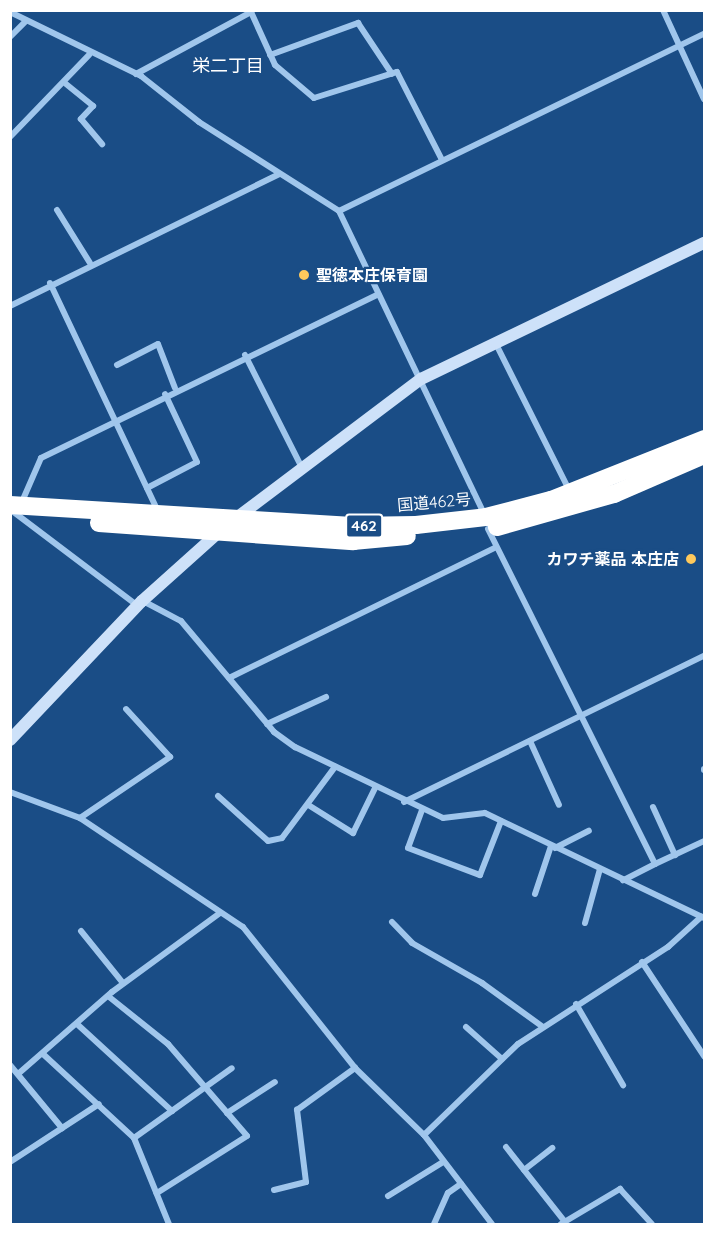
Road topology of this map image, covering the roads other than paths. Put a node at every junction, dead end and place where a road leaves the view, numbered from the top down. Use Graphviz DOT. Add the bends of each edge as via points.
graph roads {
  1 [pos="663,10"];
  2 [pos="10,12"];
  3 [pos="26,21"];
  4 [pos="705,34"];
  5 [pos="10,37"];
  6 [pos="680,46"];
  7 [pos="89,55"];
  8 [pos="270,55"];
  9 [pos="136,74"];
  10 [pos="392,74"];
  11 [pos="66,84"];
  12 [pos="705,99"];
  13 [pos="10,137"];
  14 [pos="102,144"];
  15 [pos="442,160"];
  16 [pos="279,174"];
  17 [pos="57,210"];
  18 [pos="339,211"];
  19 [pos="705,243"];
  20 [pos="90,263"];
  21 [pos="50,283"];
  22 [pos="378,294"];
  23 [pos="10,306"];
  24 [pos="496,343"];
  25 [pos="245,355"];
  26 [pos="117,365"];
  27 [pos="422,379"];
  28 [pos="175,388"];
  29 [pos="165,394"];
  30 [pos="116,418"];
  31 [pos="705,439"];
  32 [pos="705,455"];
  33 [pos="302,468"];
  34 [pos="147,488"];
  35 [pos="571,493"];
  36 [pos="14,511"];
  37 [pos="236,518"];
  38 [pos="162,521"];
  39 [pos="487,523"];
  40 [pos="219,532"];
  41 [pos="496,547"];
  42 [pos="140,603"];
  43 [pos="705,656"];
  44 [pos="229,678"];
  45 [pos="326,698"];
  46 [pos="126,709"];
  47 [pos="580,716"];
  48 [pos="267,724"];
  49 [pos="10,740"];
  50 [pos="530,741"];
  51 [pos="335,767"];
  52 [pos="375,788"];
  53 [pos="10,792"];
  54 [pos="218,796"];
  55 [pos="404,802"];
  56 [pos="559,805"];
  57 [pos="310,806"];
  58 [pos="653,807"];
  59 [pos="422,810"];
  60 [pos="80,818"];
  61 [pos="501,821"];
  62 [pos="589,831"];
  63 [pos="705,842"];
  64 [pos="553,847"];
  65 [pos="675,855"];
  66 [pos="655,864"];
  67 [pos="600,870"];
  68 [pos="622,880"];
  69 [pos="535,894"];
  70 [pos="220,913"];
  71 [pos="703,917"];
  72 [pos="392,922"];
  73 [pos="585,923"];
  74 [pos="81,931"];
  75 [pos="642,962"];
  76 [pos="123,983"];
  77 [pos="108,996"];
  78 [pos="576,1004"];
  79 [pos="77,1024"];
  80 [pos="465,1027"];
  81 [pos="543,1027"];
  82 [pos="43,1054"];
  83 [pos="705,1056"];
  84 [pos="502,1059"];
  85 [pos="10,1065"];
  86 [pos="232,1068"];
  87 [pos="355,1068"];
  88 [pos="18,1074"];
  89 [pos="275,1082"];
  90 [pos="622,1085"];
  91 [pos="205,1088"];
  92 [pos="99,1104"];
  93 [pos="172,1111"];
  94 [pos="227,1113"];
  95 [pos="63,1128"];
  96 [pos="424,1135"];
  97 [pos="134,1138"];
  98 [pos="506,1147"];
  99 [pos="552,1148"];
  100 [pos="10,1161"];
  101 [pos="443,1161"];
  102 [pos="524,1170"];
  103 [pos="461,1184"];
  104 [pos="274,1190"];
  105 [pos="158,1193"];
  106 [pos="388,1196"];
  107 [pos="563,1223"];
  108 [pos="169,1224"];
  109 [pos="434,1224"];
  110 [pos="492,1224"];
  111 [pos="652,1224"];
  1 -- 6 [label="street"];
  2 -- 3 [label="street"];
  3 -- 5 [label="street"];
  3 -- 7 [label="street"];
  4 -- 6 [label="street"];
  6 -- 12 [label="street"];
  6 -- 15 [label="street"];
  7 -- 9 [label="street"];
  7 -- 11 [label="street"];
  8 -- 9 [label="street" via="250,12"];
  8 -- 10 [label="street" via="314,98"];
  8 -- 10 [label="street" via="358,23"];
  9 -- 16 [label="street"];
  10 -- 15 [label="street" via="397,72"];
  11 -- 13 [label="street"];
  11 -- 14 [label="street" via="93,106 81,119"];
  15 -- 18 [label="street"];
  16 -- 18 [label="street"];
  16 -- 20 [label="street"];
  17 -- 20 [label="street"];
  18 -- 22 [label="street"];
  19 -- 24 [label="street"];
  20 -- 21 [label="street"];
  21 -- 23 [label="street"];
  21 -- 30 [label="street"];
  22 -- 25 [label="street"];
  22 -- 27 [label="street"];
  24 -- 27 [label="street"];
  24 -- 35 [label="street"];
  25 -- 28 [label="street"];
  25 -- 33 [label="street"];
  26 -- 28 [label="street" via="158,344"];
  27 -- 33 [label="street"];
  27 -- 39 [label="street"];
  28 -- 29 [label="street"];
  29 -- 30 [label="street"];
  29 -- 34 [label="street" via="196,462"];
  30 -- 34 [label="street"];
  30 -- 36 [label="street" via="41,458"];
  31 -- 35 [label="highway, 国道462号 / 462"];
  32 -- 39 [label="highway, 国道462号 / 462" via="614,494"];
  33 -- 37 [label="street"];
  34 -- 38 [label="street"];
  35 -- 39 [label="highway, 国道462号 / 462"];
  36 -- 38 [label="highway, 国道462号 / 462"];
  36 -- 42 [label="street"];
  37 -- 38 [label="highway, 国道462号 / 462"];
  37 -- 39 [label="highway, 国道462号 / 462" via="352,526"];
  37 -- 40 [label="street"];
  38 -- 40 [label="highway, 国道462号 / 462"];
  39 -- 40 [label="highway, 国道462号 / 462" via="353,541"];
  39 -- 41 [label="street"];
  40 -- 42 [label="street"];
  41 -- 44 [label="street"];
  41 -- 47 [label="street"];
  42 -- 44 [label="street" via="181,621"];
  42 -- 49 [label="street"];
  43 -- 47 [label="street"];
  44 -- 48 [label="street"];
  45 -- 48 [label="street"];
  46 -- 60 [label="street" via="170,757"];
  47 -- 50 [label="street"];
  47 -- 66 [label="street"];
  48 -- 51 [label="street" via="295,747"];
  50 -- 55 [label="street"];
  50 -- 56 [label="street"];
  51 -- 52 [label="street"];
  51 -- 57 [label="street"];
  52 -- 55 [label="street"];
  52 -- 57 [label="street" via="353,833"];
  53 -- 60 [label="street"];
  54 -- 57 [label="street" via="268,841 282,838"];
  55 -- 59 [label="street"];
  58 -- 65 [label="street"];
  59 -- 61 [label="street" via="443,818 485,813"];
  59 -- 61 [label="street" via="408,848 480,875"];
  60 -- 70 [label="street"];
  61 -- 64 [label="street"];
  62 -- 64 [label="street"];
  63 -- 65 [label="street"];
  64 -- 67 [label="street"];
  64 -- 69 [label="street"];
  65 -- 66 [label="street"];
  66 -- 68 [label="street"];
  67 -- 68 [label="street"];
  67 -- 73 [label="street"];
  68 -- 71 [label="street"];
  70 -- 76 [label="street"];
  70 -- 87 [label="street" via="258,941"];
  71 -- 75 [label="street"];
  72 -- 81 [label="street" via="412,943"];
  74 -- 76 [label="street"];
  75 -- 78 [label="street"];
  75 -- 83 [label="street"];
  76 -- 77 [label="street"];
  77 -- 79 [label="street"];
  77 -- 91 [label="street" via="168,1044"];
  78 -- 81 [label="street"];
  78 -- 90 [label="street"];
  79 -- 82 [label="street"];
  79 -- 93 [label="street"];
  80 -- 84 [label="street"];
  81 -- 84 [label="street"];
  82 -- 88 [label="street"];
  82 -- 92 [label="street"];
  84 -- 96 [label="street"];
  85 -- 88 [label="street"];
  86 -- 91 [label="street"];
  87 -- 96 [label="street"];
  87 -- 104 [label="street" via="297,1110 306,1182"];
  88 -- 95 [label="street"];
  89 -- 94 [label="street"];
  91 -- 93 [label="street"];
  91 -- 94 [label="street"];
  92 -- 95 [label="street"];
  92 -- 97 [label="street"];
  93 -- 97 [label="street"];
  94 -- 105 [label="street" via="247,1136"];
  95 -- 100 [label="street"];
  96 -- 101 [label="street"];
  97 -- 105 [label="street"];
  98 -- 102 [label="street"];
  99 -- 102 [label="street"];
  101 -- 103 [label="street"];
  101 -- 106 [label="street"];
  102 -- 107 [label="street"];
  103 -- 109 [label="street" via="448,1193"];
  103 -- 110 [label="street"];
  105 -- 108 [label="street"];
  107 -- 111 [label="street" via="620,1189"];
}
